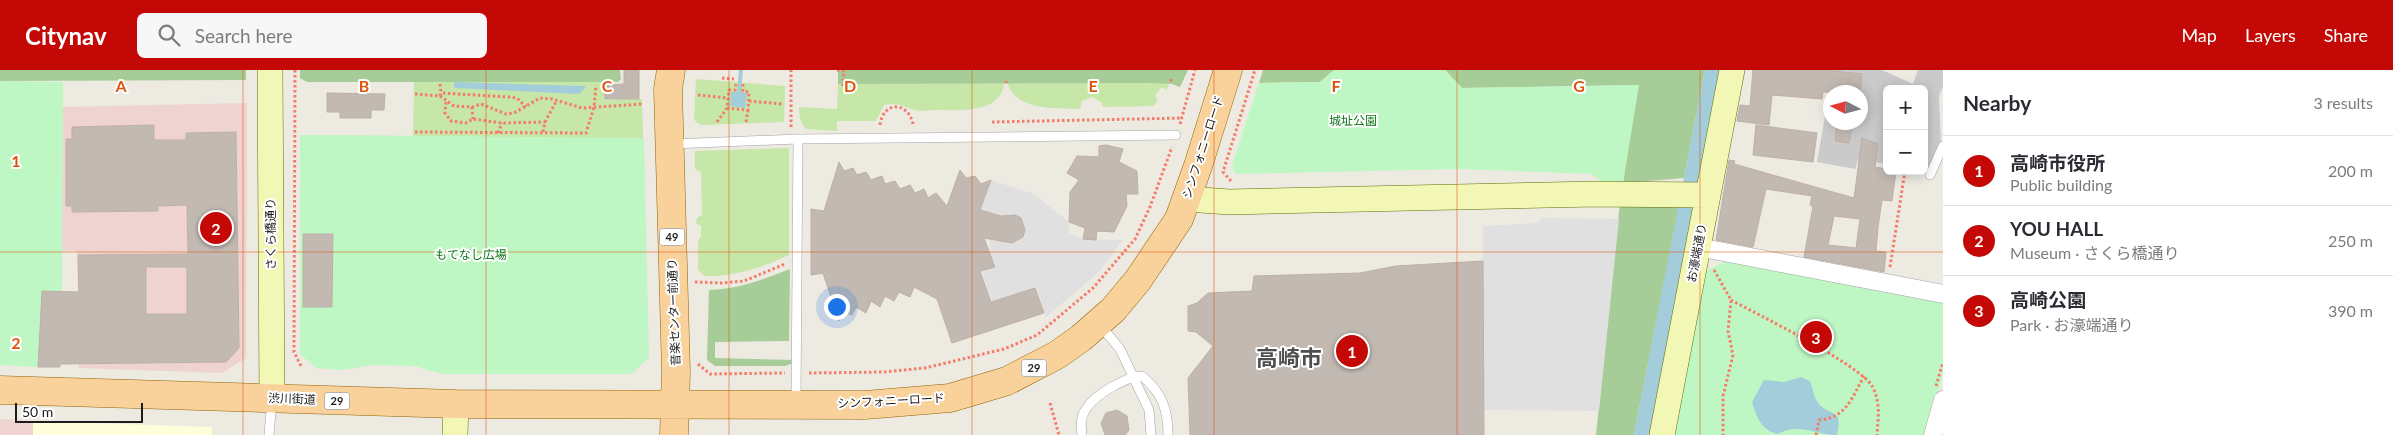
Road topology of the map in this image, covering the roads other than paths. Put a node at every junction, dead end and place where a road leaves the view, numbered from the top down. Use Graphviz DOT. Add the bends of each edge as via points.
graph roads {
  1 [pos="270,70"];
  2 [pos="671,70"];
  3 [pos="1732,70"];
  4 [pos="1227,71"];
  5 [pos="1176,135"];
  6 [pos="795,139"];
  7 [pos="669,144"];
  8 [pos="1943,146"];
  9 [pos="1930,175"];
  10 [pos="1695,195"];
  11 [pos="1187,199"];
  12 [pos="1698,247"];
  13 [pos="1943,294"];
  14 [pos="1098,323"];
  15 [pos="1132,377"];
  16 [pos="0,390"];
  17 [pos="272,399"];
  18 [pos="1943,400"];
  19 [pos="675,403"];
  20 [pos="456,404"];
  21 [pos="796,405"];
  22 [pos="269,435"];
  23 [pos="455,435"];
  24 [pos="674,435"];
  25 [pos="1082,435"];
  26 [pos="1151,435"];
  27 [pos="1168,435"];
  28 [pos="1662,435"];
  29 [pos="1933,435"];
  1 -- 17 [label="street, さくら橋通り"];
  2 -- 7 [label="main road, 音楽センター前通り / 49"];
  3 -- 10 [label="street, お濠端通り"];
  4 -- 11 [label="main road, シンフォニーロード / 29"];
  5 -- 6 [label="lane"];
  6 -- 7 [label="lane"];
  6 -- 21 [label="lane" via="798,259"];
  7 -- 19 [label="main road, 音楽センター前通り / 49"];
  8 -- 9 [label="lane"];
  10 -- 11 [label="street" via="1229,202"];
  10 -- 12 [label="street, お濠端通り"];
  11 -- 14 [label="main road, シンフォニーロード / 29" via="1179,219 1138,280"];
  12 -- 13 [label="street"];
  12 -- 28 [label="street, お濠端通り"];
  14 -- 15 [label="lane" via="1120,349"];
  14 -- 21 [label="main road, シンフォニーロード / 29" via="1057,355 1032,369 1007,381 950,398 865,405"];
  15 -- 25 [label="lane" via="1086,408 1081,423"];
  15 -- 26 [label="lane" via="1149,410"];
  15 -- 27 [label="lane" via="1142,376 1156,388 1168,416"];
  16 -- 17 [label="main road, 渋川街道 / 29"];
  17 -- 20 [label="main road, 渋川街道 / 29"];
  17 -- 22 [label="lane"];
  18 -- 29 [label="street"];
  19 -- 20 [label="main road, 渋川街道 / 29"];
  19 -- 21 [label="main road, シンフォニーロード / 29"];
  19 -- 24 [label="main road, 音楽センター前通り / 49"];
  20 -- 23 [label="street"];
}
